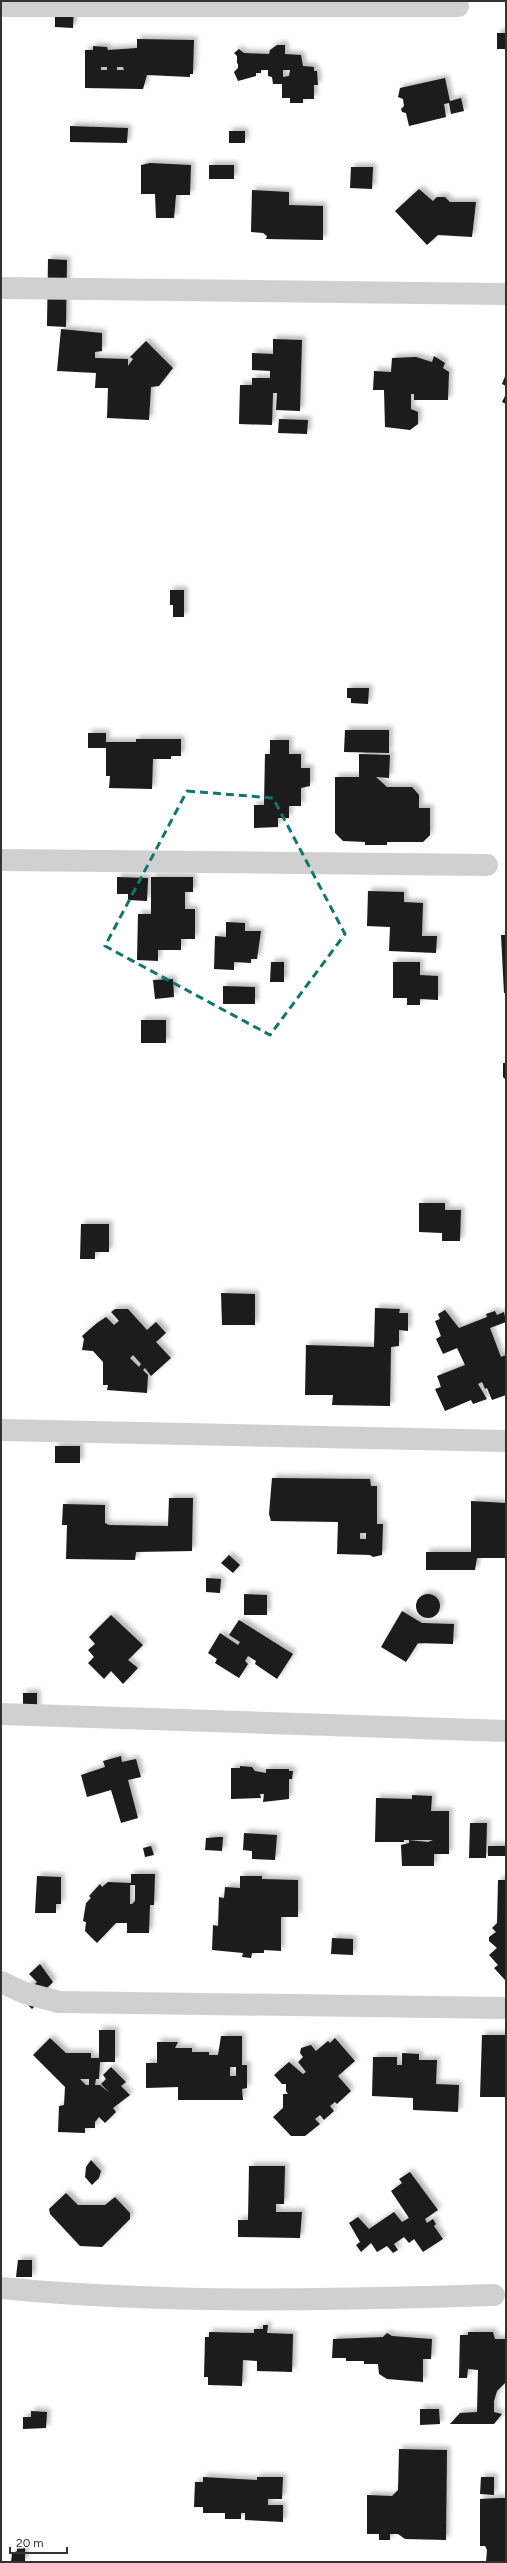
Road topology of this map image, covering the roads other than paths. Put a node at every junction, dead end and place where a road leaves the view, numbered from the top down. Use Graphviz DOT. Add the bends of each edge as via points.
graph roads {
  1 [pos="1,6"];
  2 [pos="458,6"];
  3 [pos="1,288"];
  4 [pos="503,294"];
  5 [pos="1,860"];
  6 [pos="487,865"];
  7 [pos="1,1430"];
  8 [pos="506,1441"];
  9 [pos="1,1714"];
  10 [pos="506,1731"];
  11 [pos="1,1982"];
  12 [pos="506,2008"];
  13 [pos="1,2288"];
  14 [pos="494,2295"];
  1 -- 2 [label="street"];
  3 -- 4 [label="street"];
  5 -- 6 [label="street"];
  7 -- 8 [label="street"];
  9 -- 10 [label="street"];
  11 -- 12 [label="street" via="59,2002"];
  13 -- 14 [label="street" via="119,2297 320,2301"];
}
